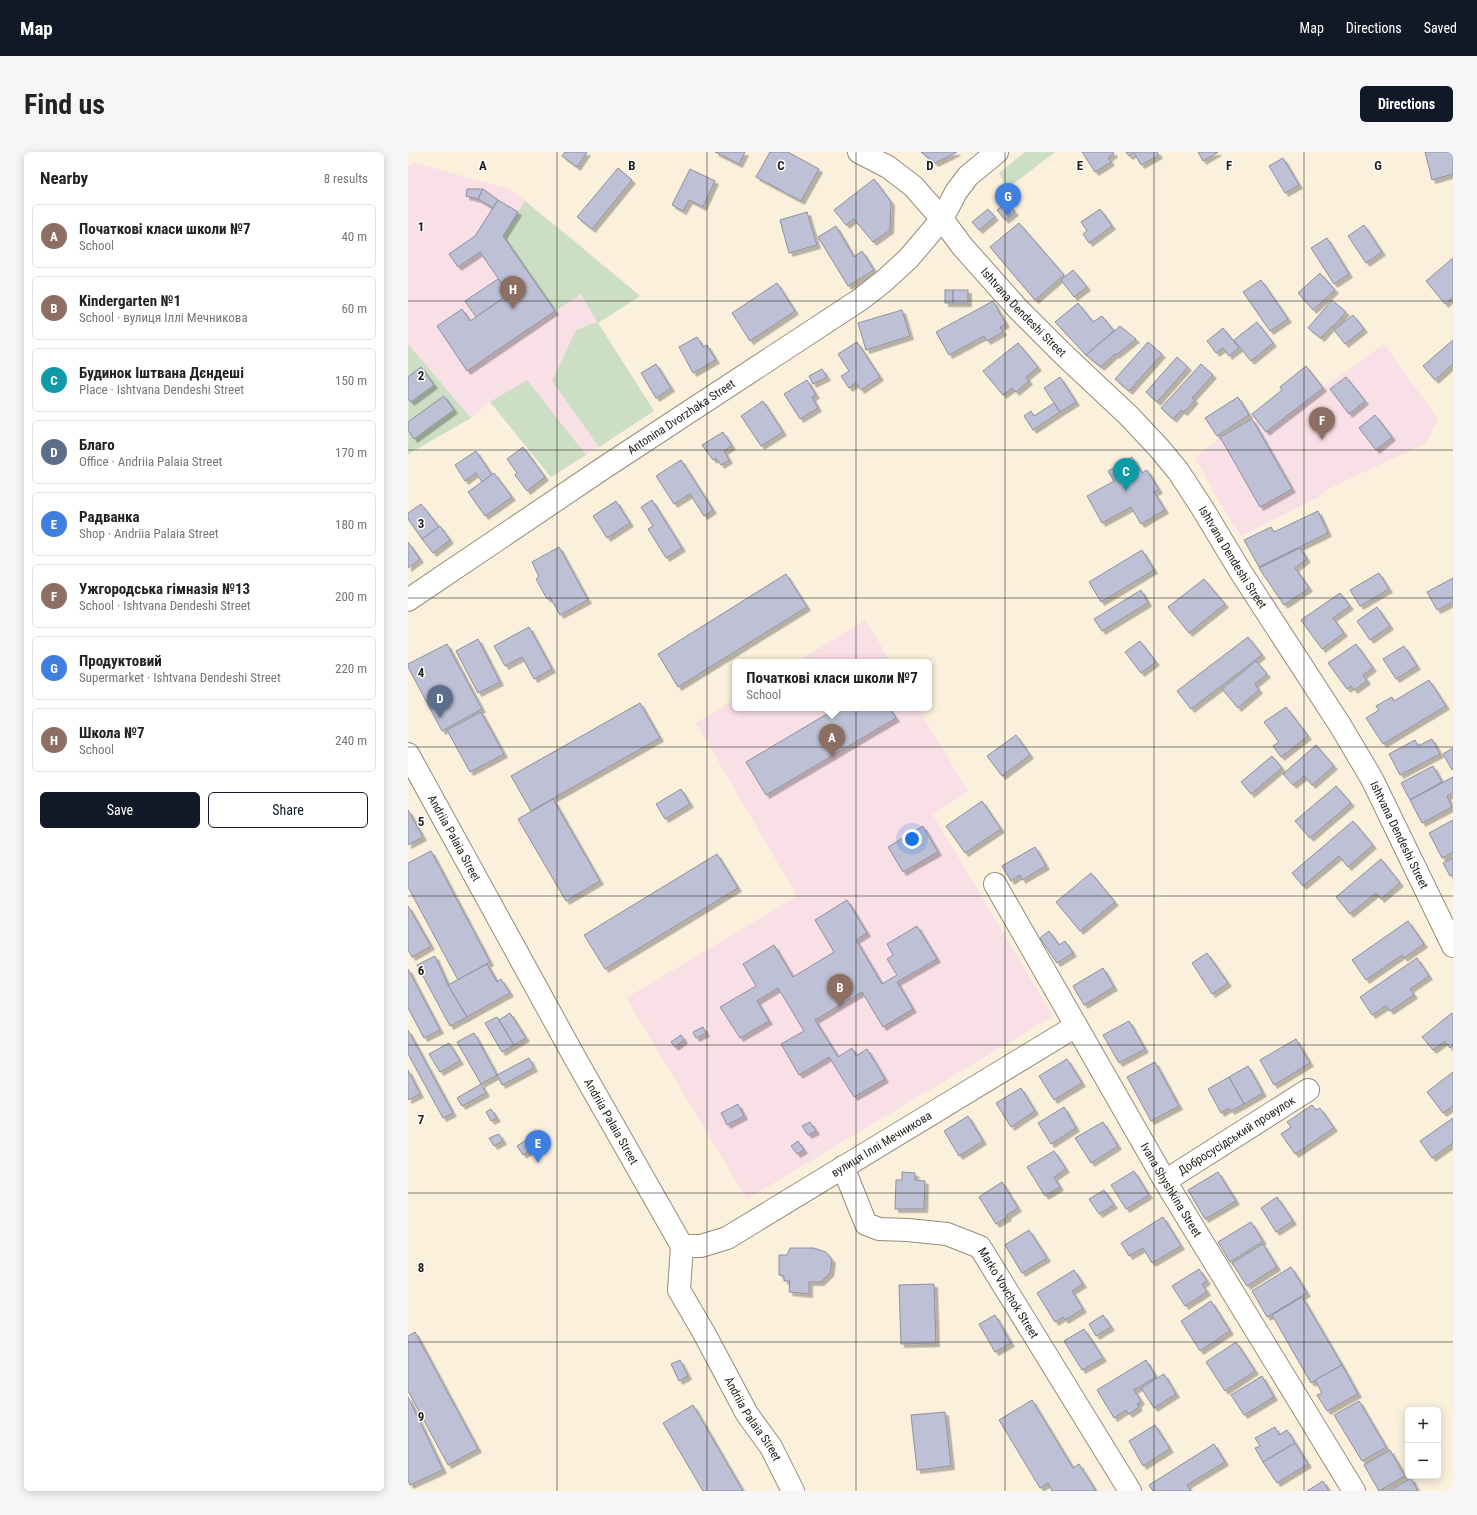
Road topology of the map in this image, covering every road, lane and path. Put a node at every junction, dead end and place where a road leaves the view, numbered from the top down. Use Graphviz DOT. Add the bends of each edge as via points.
graph roads {
  1 [pos="859,152"];
  2 [pos="997,152"];
  3 [pos="942,219"];
  4 [pos="408,600"];
  5 [pos="408,754"];
  6 [pos="995,884"];
  7 [pos="1453,946"];
  8 [pos="1076,1026"];
  9 [pos="1308,1090"];
  10 [pos="843,1167"];
  11 [pos="1166,1181"];
  12 [pos="682,1246"];
  13 [pos="793,1491"];
  14 [pos="1130,1491"];
  15 [pos="1354,1491"];
  1 -- 3 [label="street, Ishtvana Dendeshi Street" via="888,167 913,186"];
  2 -- 3 [label="street, Antonina Dvorzhaka Street" via="968,176"];
  3 -- 4 [label="street, Antonina Dvorzhaka Street" via="908,259 861,299"];
  3 -- 7 [label="street, Ishtvana Dendeshi Street" via="962,246 1023,313 1129,416 1178,471 1372,779"];
  5 -- 12 [label="street, Andriia Palaia Street" via="575,1058"];
  6 -- 8 [label="street, Ivana Shyshkina Street"];
  8 -- 10 [label="street, вулиця Іллі Мечникова"];
  8 -- 11 [label="street, Ivana Shyshkina Street"];
  9 -- 11 [label="street, Добросусідський провулок"];
  10 -- 12 [label="street, вулиця Іллі Мечникова" via="726,1238 701,1246"];
  10 -- 14 [label="street, Marko Vovchok Street" via="866,1224 879,1230 947,1234 980,1247"];
  11 -- 15 [label="street, Ivana Shyshkina Street"];
  12 -- 13 [label="street, Andriia Palaia Street" via="679,1290 747,1414 771,1447"];
}
